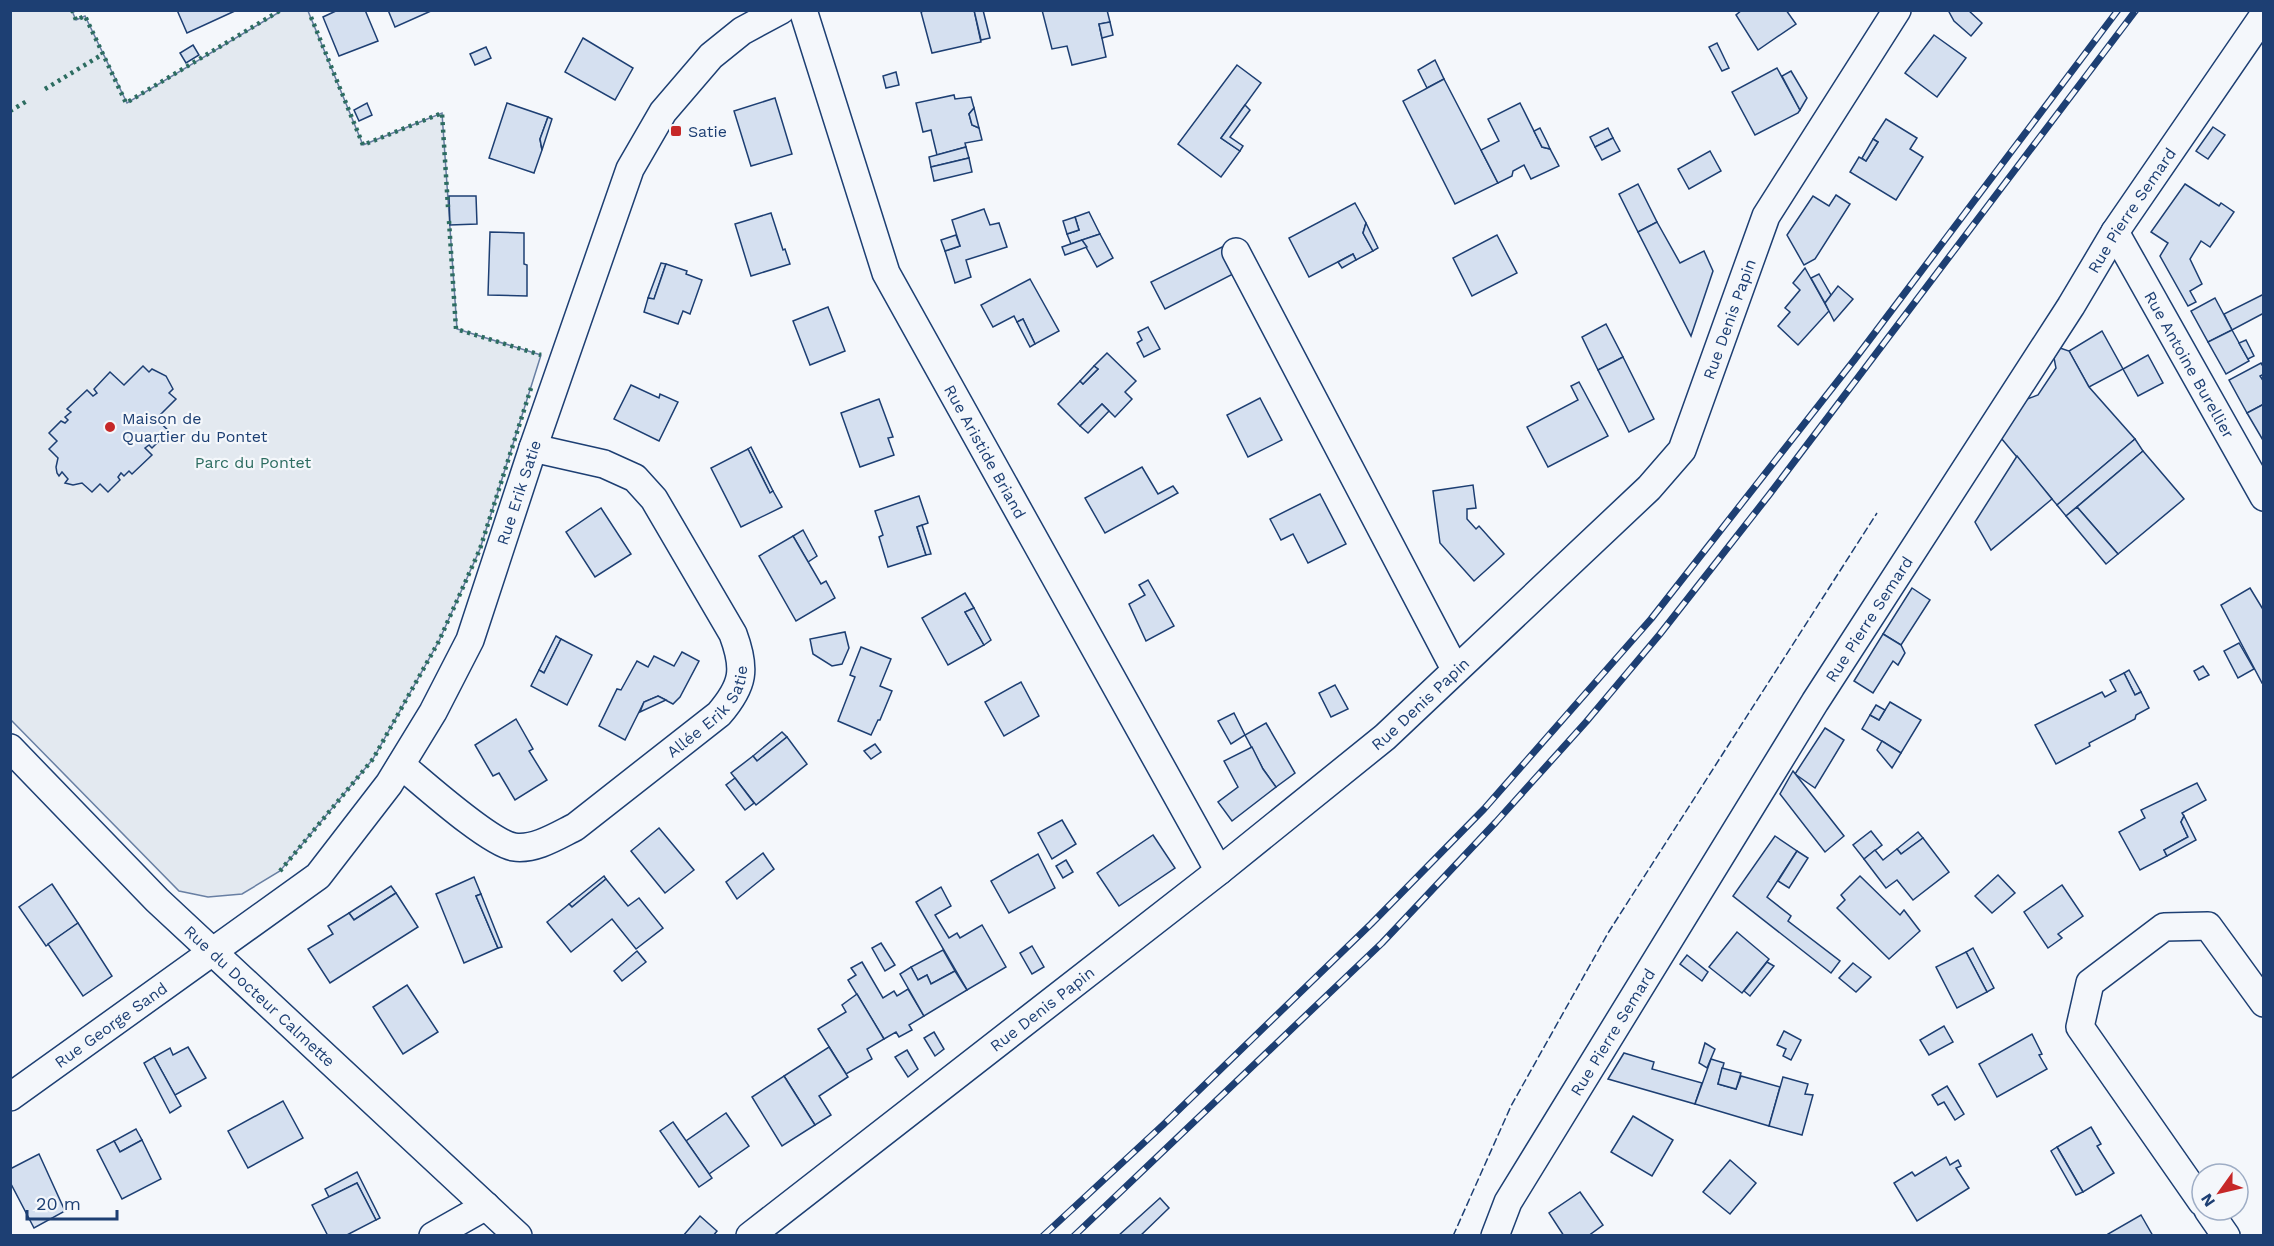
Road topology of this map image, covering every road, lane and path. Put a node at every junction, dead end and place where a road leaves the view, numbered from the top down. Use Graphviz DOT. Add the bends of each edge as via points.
graph roads {
  1 [pos="781,10"];
  2 [pos="803,10"];
  3 [pos="1897,10"];
  4 [pos="2264,15"];
  5 [pos="2115,232"];
  6 [pos="1236,252"];
  7 [pos="533,448"];
  8 [pos="2264,497"];
  9 [pos="1455,669"];
  10 [pos="10,748"];
  11 [pos="400,765"];
  12 [pos="1219,871"];
  13 [pos="213,951"];
  14 [pos="2264,1003"];
  15 [pos="10,1097"];
  16 [pos="2190,1185"];
  17 [pos="486,1206"];
  18 [pos="2216,1222"];
  19 [pos="433,1236"];
  20 [pos="518,1236"];
  21 [pos="750,1236"];
  22 [pos="1495,1236"];
  23 [pos="2226,1236"];
  1 -- 7 [label="street, Rue Erik Satie" via="742,31 711,56 663,112 630,169"];
  2 -- 12 [label="street, Rue Aristide Briand" via="886,273"];
  3 -- 9 [label="street, Rue Denis Papin" via="1766,216 1682,450 1649,488"];
  4 -- 5 [label="street, Rue Pierre Semard"];
  5 -- 8 [label="street, Rue Antoine Burellier"];
  5 -- 22 [label="street, Rue Pierre Semard" via="1808,712 1508,1202"];
  6 -- 9 [label="street"];
  7 -- 11 [label="street, Rue Erik Satie" via="470,640"];
  7 -- 11 [label="street, Allée Erik Satie" via="604,464 635,478 654,500 733,634 740,653 741,677 734,696 719,714 575,827 531,846 513,847 485,832"];
  9 -- 12 [label="street, Rue Denis Papin" via="1385,736"];
  10 -- 13 [label="street, Rue du Docteur Calmette" via="157,900"];
  11 -- 13 [label="street, Rue Erik Satie" via="318,876"];
  12 -- 21 [label="street, Rue Denis Papin"];
  13 -- 15 [label="street, Rue George Sand"];
  13 -- 17 [label="street, Rue du Docteur Calmette"];
  14 -- 16 [label="street" via="2208,926 2164,927 2090,983 2080,1027"];
  17 -- 19 [label="street"];
  17 -- 20 [label="street, Rue du Docteur Calmette"];
  18 -- 23 [label="street"];
}
